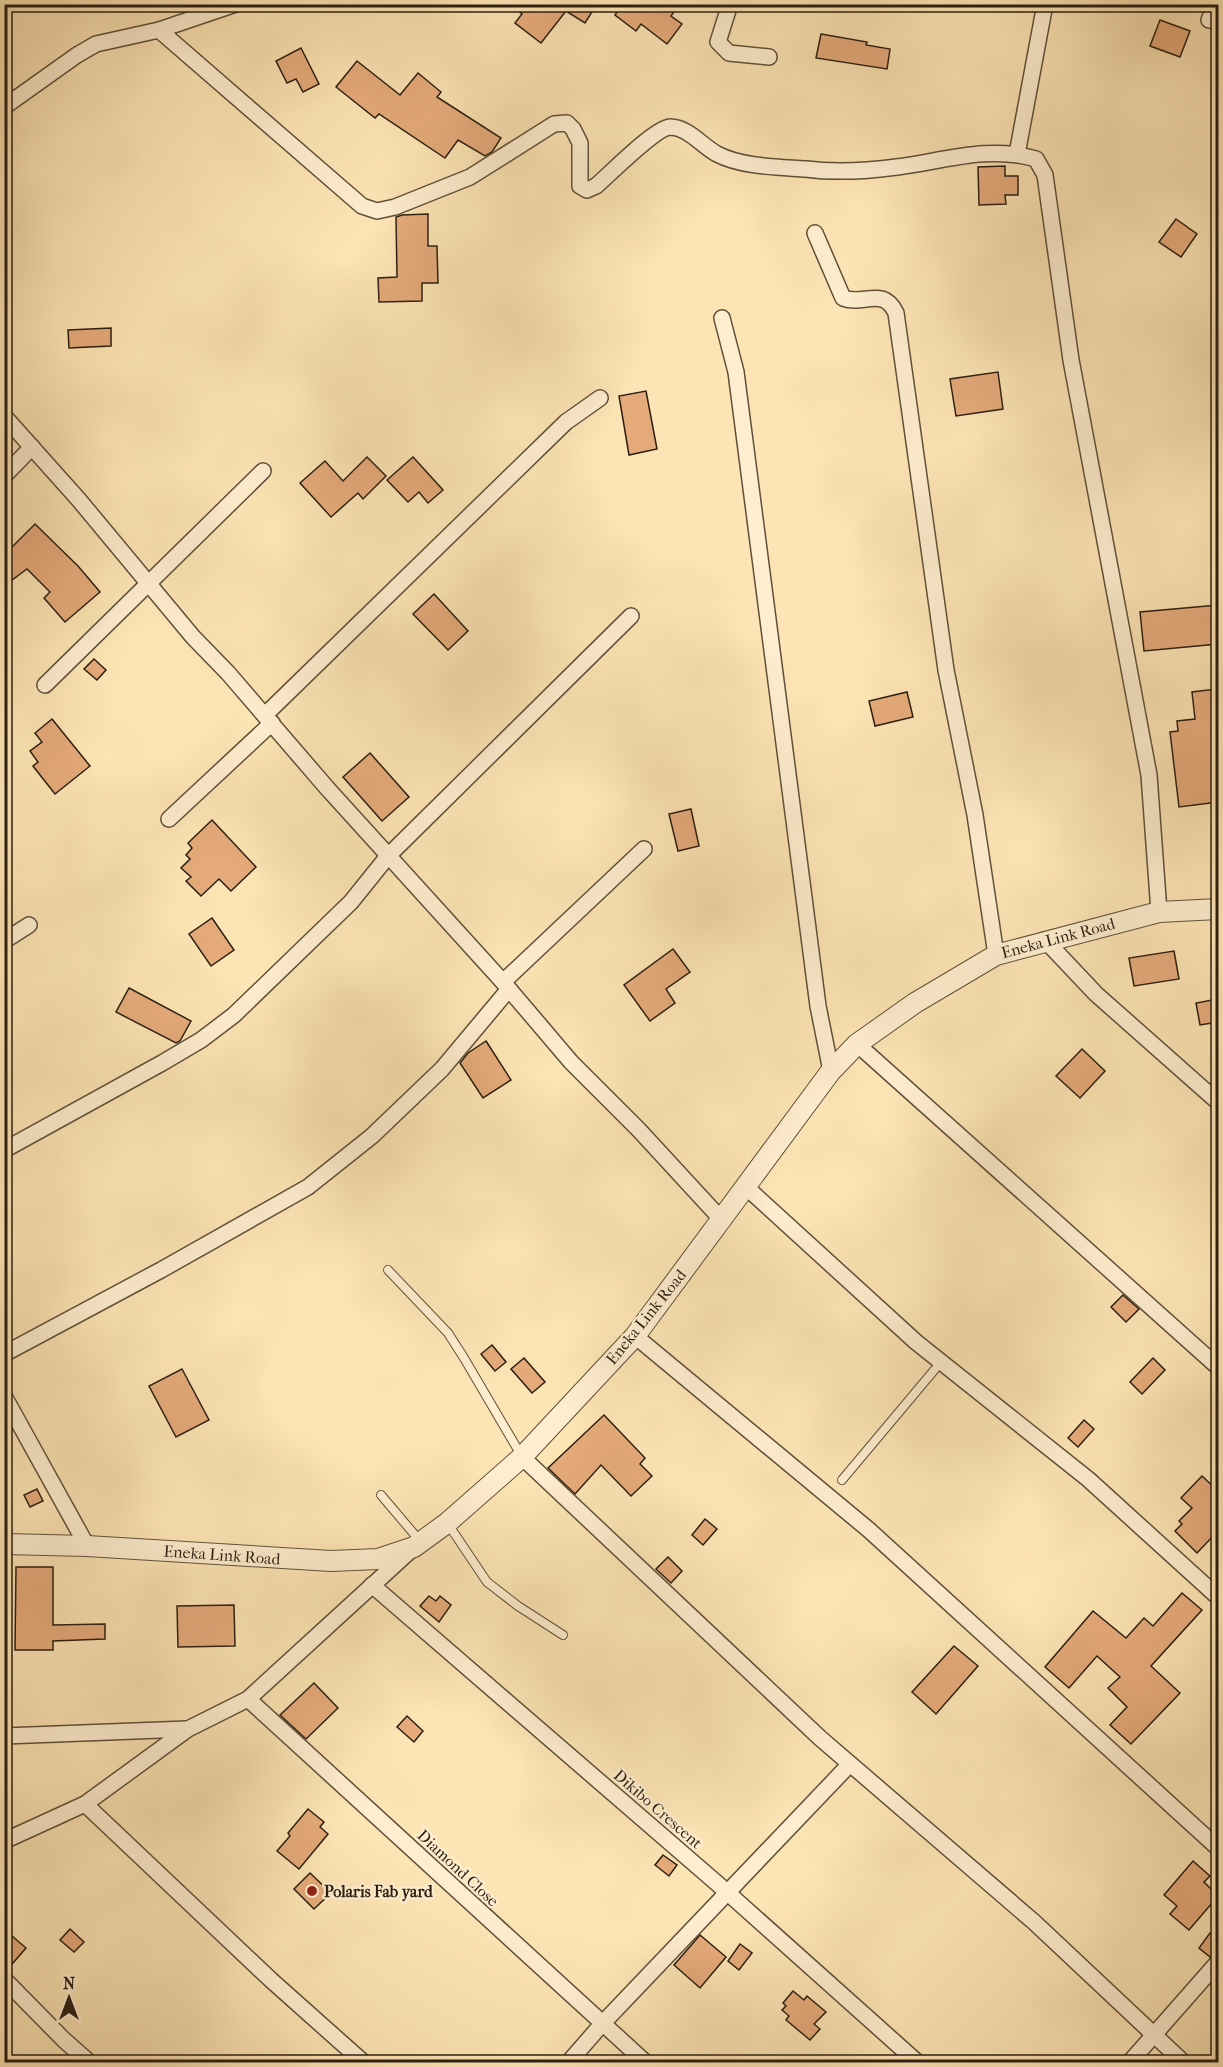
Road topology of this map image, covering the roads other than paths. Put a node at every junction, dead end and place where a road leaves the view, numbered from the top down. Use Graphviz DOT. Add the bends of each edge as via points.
graph roads {
  1 [pos="236,4"];
  2 [pos="730,4"];
  3 [pos="1045,4"];
  4 [pos="1216,4"];
  5 [pos="1209,20"];
  6 [pos="159,30"];
  7 [pos="769,57"];
  8 [pos="4,107"];
  9 [pos="1017,154"];
  10 [pos="815,233"];
  11 [pos="722,318"];
  12 [pos="600,398"];
  13 [pos="4,416"];
  14 [pos="32,447"];
  15 [pos="263,471"];
  16 [pos="4,476"];
  17 [pos="148,584"];
  18 [pos="631,616"];
  19 [pos="45,685"];
  20 [pos="269,719"];
  21 [pos="169,819"];
  22 [pos="644,849"];
  23 [pos="388,856"];
  24 [pos="1218,909"];
  25 [pos="1159,912"];
  26 [pos="29,925"];
  27 [pos="1045,940"];
  28 [pos="4,941"];
  29 [pos="996,955"];
  30 [pos="506,986"];
  31 [pos="857,1044"];
  32 [pos="831,1071"];
  33 [pos="1218,1102"];
  34 [pos="4,1150"];
  35 [pos="746,1187"];
  36 [pos="721,1219"];
  37 [pos="388,1270"];
  38 [pos="635,1336"];
  39 [pos="4,1354"];
  40 [pos="941,1362"];
  41 [pos="1218,1367"];
  42 [pos="4,1396"];
  43 [pos="522,1457"];
  44 [pos="842,1480"];
  45 [pos="381,1495"];
  46 [pos="447,1522"];
  47 [pos="4,1544"];
  48 [pos="418,1545"];
  49 [pos="87,1546"];
  50 [pos="372,1586"];
  51 [pos="1218,1597"];
  52 [pos="563,1635"];
  53 [pos="248,1699"];
  54 [pos="188,1729"];
  55 [pos="4,1736"];
  56 [pos="850,1764"];
  57 [pos="85,1804"];
  58 [pos="4,1841"];
  59 [pos="1218,1848"];
  60 [pos="728,1893"];
  61 [pos="1218,1962"];
  62 [pos="4,1979"];
  63 [pos="602,2024"];
  64 [pos="1154,2035"];
  65 [pos="89,2062"];
  66 [pos="363,2062"];
  67 [pos="570,2062"];
  68 [pos="645,2062"];
  69 [pos="917,2062"];
  70 [pos="1130,2062"];
  71 [pos="1183,2062"];
  1 -- 6 [label="street"];
  2 -- 7 [label="street" via="718,42 729,52"];
  3 -- 9 [label="street"];
  4 -- 5 [label="street"];
  6 -- 8 [label="street" via="96,45 77,54"];
  6 -- 9 [label="street" via="362,206 377,211 470,177 554,124 567,123 578,137 580,186 587,190 657,132 670,128 684,131 731,159 808,170 846,171 897,167 953,156"];
  9 -- 25 [label="street" via="1036,159 1045,175 1071,360 1149,775"];
  10 -- 29 [label="street" via="843,298 885,299 896,313 946,670 975,815"];
  11 -- 32 [label="street" via="736,372 814,983"];
  12 -- 20 [label="street" via="566,422"];
  13 -- 14 [label="street"];
  14 -- 16 [label="street"];
  14 -- 17 [label="street"];
  15 -- 17 [label="street"];
  17 -- 19 [label="street"];
  17 -- 20 [label="street"];
  18 -- 23 [label="street"];
  20 -- 21 [label="street"];
  20 -- 23 [label="street"];
  22 -- 30 [label="street"];
  23 -- 30 [label="street"];
  23 -- 34 [label="street" via="351,903 234,1015 162,1063"];
  24 -- 25 [label="street, Eneka Link Road"];
  25 -- 27 [label="street, Eneka Link Road"];
  26 -- 28 [label="street"];
  27 -- 29 [label="street, Eneka Link Road"];
  27 -- 33 [label="street" via="1096,994"];
  29 -- 31 [label="street, Eneka Link Road" via="915,1003"];
  30 -- 36 [label="street" via="571,1062"];
  30 -- 39 [label="street" via="442,1069 372,1136 308,1187"];
  31 -- 32 [label="street, Eneka Link Road"];
  31 -- 41 [label="street"];
  32 -- 35 [label="street, Eneka Link Road"];
  35 -- 36 [label="street, Eneka Link Road"];
  35 -- 40 [label="street"];
  36 -- 38 [label="street, Eneka Link Road"];
  37 -- 43 [label="lane" via="448,1334"];
  38 -- 43 [label="street, Eneka Link Road"];
  38 -- 59 [label="street" via="869,1530"];
  40 -- 44 [label="lane"];
  40 -- 51 [label="street" via="1088,1479"];
  42 -- 49 [label="street"];
  43 -- 46 [label="street, Eneka Link Road"];
  43 -- 56 [label="street"];
  45 -- 48 [label="lane"];
  46 -- 48 [label="street, Eneka Link Road"];
  46 -- 52 [label="lane" via="487,1582"];
  47 -- 49 [label="street, Eneka Link Road"];
  48 -- 49 [label="street, Eneka Link Road" via="378,1559 331,1562"];
  48 -- 50 [label="street"];
  50 -- 53 [label="street"];
  50 -- 60 [label="street, Dikibo Crescent"];
  53 -- 54 [label="street"];
  53 -- 63 [label="street, Diamond Close"];
  54 -- 55 [label="street"];
  54 -- 57 [label="street"];
  56 -- 60 [label="street"];
  56 -- 64 [label="street" via="1034,1922"];
  57 -- 58 [label="street"];
  57 -- 66 [label="street"];
  60 -- 63 [label="street"];
  60 -- 69 [label="street, Dikibo Crescent"];
  61 -- 64 [label="street"];
  62 -- 65 [label="street"];
  63 -- 67 [label="street"];
  63 -- 68 [label="street, Diamond Close"];
  64 -- 70 [label="street"];
  64 -- 71 [label="street"];
}
